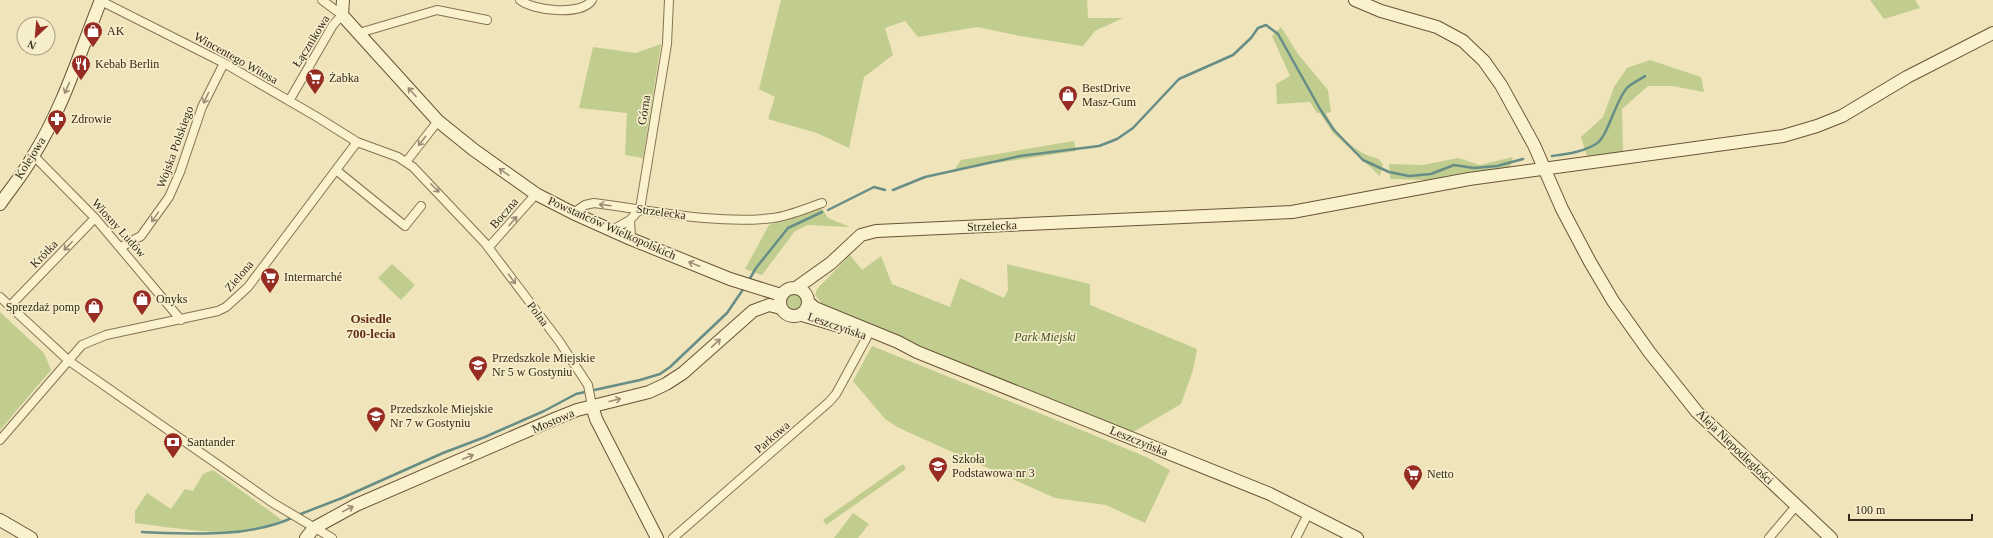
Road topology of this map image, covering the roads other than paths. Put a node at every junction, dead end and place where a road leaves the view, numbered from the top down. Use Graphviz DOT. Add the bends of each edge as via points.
graph roads {
  1 [pos="100,0"];
  2 [pos="322,0"];
  3 [pos="344,0"];
  4 [pos="520,0"];
  5 [pos="592,0"];
  6 [pos="669,0"];
  7 [pos="1360,2"];
  8 [pos="342,15"];
  9 [pos="487,20"];
  10 [pos="359,33"];
  11 [pos="1993,33"];
  12 [pos="224,63"];
  13 [pos="289,101"];
  14 [pos="438,121"];
  15 [pos="357,142"];
  16 [pos="34,156"];
  17 [pos="406,162"];
  18 [pos="1546,169"];
  19 [pos="336,170"];
  20 [pos="536,194"];
  21 [pos="822,203"];
  22 [pos="0,204"];
  23 [pos="421,206"];
  24 [pos="640,209"];
  25 [pos="573,213"];
  26 [pos="95,218"];
  27 [pos="630,220"];
  28 [pos="612,230"];
  29 [pos="631,239"];
  30 [pos="121,247"];
  31 [pos="489,248"];
  32 [pos="831,263"];
  33 [pos="754,287"];
  34 [pos="796,288"];
  35 [pos="781,295"];
  36 [pos="0,296"];
  37 [pos="808,300"];
  38 [pos="10,306"];
  39 [pos="781,308"];
  40 [pos="753,311"];
  41 [pos="802,315"];
  42 [pos="181,320"];
  43 [pos="867,337"];
  44 [pos="917,352"];
  45 [pos="69,362"];
  46 [pos="592,403"];
  47 [pos="0,440"];
  48 [pos="1796,506"];
  49 [pos="1309,512"];
  50 [pos="0,520"];
  51 [pos="314,528"];
  52 [pos="31,538"];
  53 [pos="306,538"];
  54 [pos="332,538"];
  55 [pos="657,538"];
  56 [pos="673,538"];
  57 [pos="1296,538"];
  58 [pos="1356,538"];
  59 [pos="1770,538"];
  60 [pos="1831,538"];
  1 -- 12 [label="street, Wincentego Witosa"];
  1 -- 16 [label="street, Kolejowa, one-way" via="68,86"];
  2 -- 8 [label="street, Powstańców Wielkopolskich"];
  3 -- 8 [label="street"];
  4 -- 5 [label="street" via="536,8 573,10 586,7"];
  6 -- 24 [label="street, Górna" via="667,44"];
  7 -- 18 [label="street, Aleja Niepodległości" via="1437,27 1474,50 1501,85"];
  8 -- 10 [label="street, Powstańców Wielkopolskich"];
  8 -- 13 [label="street, Łącznikowa" via="333,25"];
  9 -- 10 [label="street" via="437,10"];
  14 -- 10 [label="street, Powstańców Wielkopolskich, one-way"];
  11 -- 18 [label="street, Strzelecka" via="1907,78 1852,111 1800,132"];
  12 -- 13 [label="street, Wincentego Witosa"];
  12 -- 30 [label="street, Wojska Polskiego, one-way" via="202,107 169,197 141,236"];
  13 -- 15 [label="street, Wincentego Witosa"];
  14 -- 17 [label="street, one-way"];
  20 -- 14 [label="street, Powstańców Wielkopolskich, one-way"];
  15 -- 17 [label="street, Polna"];
  15 -- 19 [label="street, Zielona"];
  16 -- 22 [label="street, Kolejowa"];
  16 -- 26 [label="street, Wiosny Ludów"];
  17 -- 31 [label="street, Polna, one-way" via="439,193"];
  18 -- 32 [label="street, Strzelecka" via="1469,179 1292,212 876,231 860,235"];
  18 -- 48 [label="street, Aleja Niepodległości" via="1562,209 1596,272 1650,354 1697,412"];
  19 -- 23 [label="street" via="404,226"];
  19 -- 42 [label="street, Zielona" via="240,296 218,312"];
  20 -- 25 [label="street, Powstańców Wielkopolskich"];
  31 -- 20 [label="street, Boczna, one-way"];
  21 -- 24 [label="street, Strzelecka" via="774,218 704,217"];
  24 -- 25 [label="street, Strzelecka, one-way" via="594,203 585,204"];
  24 -- 27 [label="street"];
  25 -- 28 [label="street, Powstańców Wielkopolskich"];
  26 -- 30 [label="street, Wiosny Ludów"];
  26 -- 38 [label="street, Krótka, one-way"];
  27 -- 28 [label="street"];
  27 -- 29 [label="street"];
  28 -- 29 [label="street, Powstańców Wielkopolskich"];
  33 -- 29 [label="street, Powstańców Wielkopolskich, one-way"];
  30 -- 42 [label="street, Wiosny Ludów"];
  31 -- 46 [label="street, Polna, one-way" via="559,341 588,385"];
  32 -- 34 [label="street, Strzelecka"];
  32 -- 37 [label="street, Strzelecka" via="813,284"];
  33 -- 35 [label="street, Powstańców Wielkopolskich"];
  33 -- 40 [label="street" via="759,299"];
  34 -- 35 [label="street" via="786,290"];
  34 -- 37 [label="street" via="803,291"];
  35 -- 39 [label="street"];
  36 -- 38 [label="street"];
  37 -- 41 [label="street" via="808,308"];
  37 -- 44 [label="street, Leszczyńska" via="815,308"];
  38 -- 45 [label="street"];
  39 -- 40 [label="street, Mostowa" via="769,305"];
  39 -- 41 [label="street" via="792,317"];
  46 -- 40 [label="street, Mostowa, one-way" via="649,392 666,384"];
  41 -- 43 [label="street, Leszczyńska"];
  42 -- 45 [label="street, Zielona" via="93,339 82,345"];
  43 -- 44 [label="street, Leszczyńska"];
  43 -- 56 [label="street, Parkowa" via="836,394 829,402"];
  44 -- 49 [label="street, Leszczyńska" via="1224,475"];
  45 -- 47 [label="street, Zielona"];
  45 -- 51 [label="street"];
  51 -- 46 [label="street, Mostowa, one-way" via="356,505"];
  46 -- 55 [label="street, Polna" via="596,419"];
  48 -- 59 [label="street"];
  48 -- 60 [label="street, Aleja Niepodległości"];
  49 -- 57 [label="street"];
  49 -- 58 [label="street, Leszczyńska"];
  50 -- 52 [label="street"];
  51 -- 53 [label="street"];
  51 -- 54 [label="street"];
}
